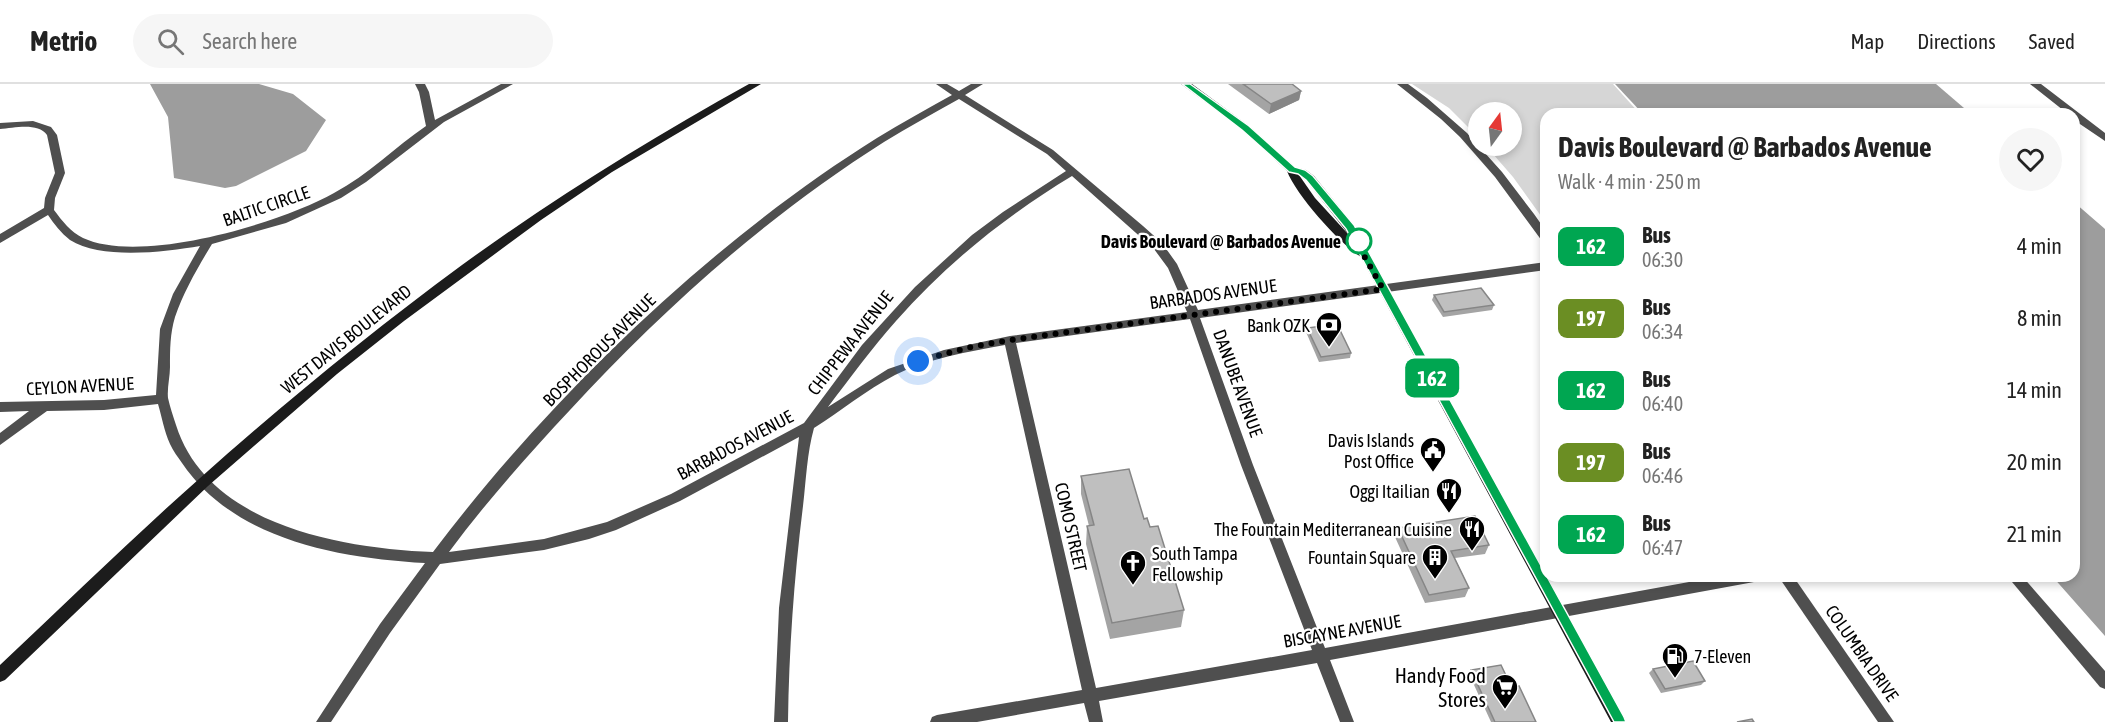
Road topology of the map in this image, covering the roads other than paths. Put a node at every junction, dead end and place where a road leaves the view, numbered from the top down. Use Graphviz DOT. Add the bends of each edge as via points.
graph roads {
  1 [pos="420,84"];
  2 [pos="508,84"];
  3 [pos="756,84"];
  4 [pos="941,84"];
  5 [pos="978,84"];
  6 [pos="1186,84"];
  7 [pos="1402,84"];
  8 [pos="2036,84"];
  9 [pos="959,94"];
  10 [pos="2066,108"];
  11 [pos="2080,119"];
  12 [pos="0,126"];
  13 [pos="431,126"];
  14 [pos="2105,138"];
  15 [pos="1073,171"];
  16 [pos="50,210"];
  17 [pos="1540,230"];
  18 [pos="0,239"];
  19 [pos="208,241"];
  20 [pos="1540,267"];
  21 [pos="1383,289"];
  22 [pos="1193,315"];
  23 [pos="1010,340"];
  24 [pos="162,399"];
  25 [pos="0,407"];
  26 [pos="43,407"];
  27 [pos="808,427"];
  28 [pos="0,440"];
  29 [pos="203,483"];
  30 [pos="435,559"];
  31 [pos="1540,577"];
  32 [pos="1543,582"];
  33 [pos="1722,582"];
  34 [pos="1789,582"];
  35 [pos="2019,582"];
  36 [pos="1559,612"];
  37 [pos="1322,654"];
  38 [pos="0,675"];
  39 [pos="2105,682"];
  40 [pos="1091,696"];
  41 [pos="323,722"];
  42 [pos="781,722"];
  43 [pos="937,722"];
  44 [pos="1096,722"];
  45 [pos="1347,722"];
  46 [pos="1619,722"];
  47 [pos="1887,722"];
  1 -- 13 [label="street"];
  2 -- 13 [label="street, BALTIC CIRCLE"];
  3 -- 29 [label="street, WEST DAVIS BOULEVARD" via="598,176 490,250 350,357"];
  4 -- 9 [label="street, DANUBE AVENUE"];
  5 -- 9 [label="street, BOSPHOROUS AVENUE"];
  6 -- 21 [label="street" via="1246,128 1292,170 1296,183 1363,254"];
  7 -- 17 [label="street" via="1434,106 1475,145"];
  8 -- 10 [label="street"];
  9 -- 15 [label="street, DANUBE AVENUE"];
  9 -- 30 [label="street, BOSPHOROUS AVENUE" via="876,144 790,204 660,313 533,442"];
  11 -- 14 [label="street"];
  12 -- 16 [label="street" via="33,124 48,129 52,135 60,173 50,198"];
  13 -- 19 [label="street, BALTIC CIRCLE" via="366,178 307,213"];
  15 -- 22 [label="street, DANUBE AVENUE" via="1158,246 1173,267"];
  15 -- 27 [label="street, CHIPPEWA AVENUE" via="999,220 932,274 869,344"];
  16 -- 18 [label="street"];
  16 -- 19 [label="street, BALTIC CIRCLE" via="63,230 85,243 156,248"];
  19 -- 24 [label="street, BARBADOS AVENUE" via="189,274 166,331"];
  20 -- 21 [label="street, BARBADOS AVENUE"];
  21 -- 22 [label="street, BARBADOS AVENUE"];
  21 -- 31 [label="street"];
  22 -- 23 [label="street, BARBADOS AVENUE"];
  22 -- 37 [label="street, DANUBE AVENUE"];
  23 -- 27 [label="street, BARBADOS AVENUE" via="933,356 903,367 873,382"];
  23 -- 40 [label="street, COMO STREET"];
  24 -- 26 [label="street, CEYLON AVENUE"];
  24 -- 29 [label="street, BARBADOS AVENUE" via="176,442"];
  25 -- 26 [label="street, CEYLON AVENUE"];
  26 -- 28 [label="street"];
  27 -- 30 [label="street, BARBADOS AVENUE" via="683,493 599,531 529,548"];
  27 -- 42 [label="street, CHIPPEWA AVENUE" via="789,556"];
  29 -- 30 [label="street, BARBADOS AVENUE" via="262,524 310,540 362,553"];
  29 -- 38 [label="street, WEST DAVIS BOULEVARD"];
  30 -- 41 [label="street, BOSPHOROUS AVENUE" via="359,664"];
  32 -- 36 [label="street"];
  33 -- 36 [label="street, BISCAYNE AVENUE"];
  34 -- 47 [label="street, COLUMBIA DRIVE"];
  35 -- 39 [label="street"];
  36 -- 37 [label="street, BISCAYNE AVENUE"];
  36 -- 46 [label="street"];
  37 -- 40 [label="street, BISCAYNE AVENUE"];
  37 -- 45 [label="street, DANUBE AVENUE"];
  40 -- 43 [label="street, BISCAYNE AVENUE"];
  40 -- 44 [label="street, COMO STREET"];
}
